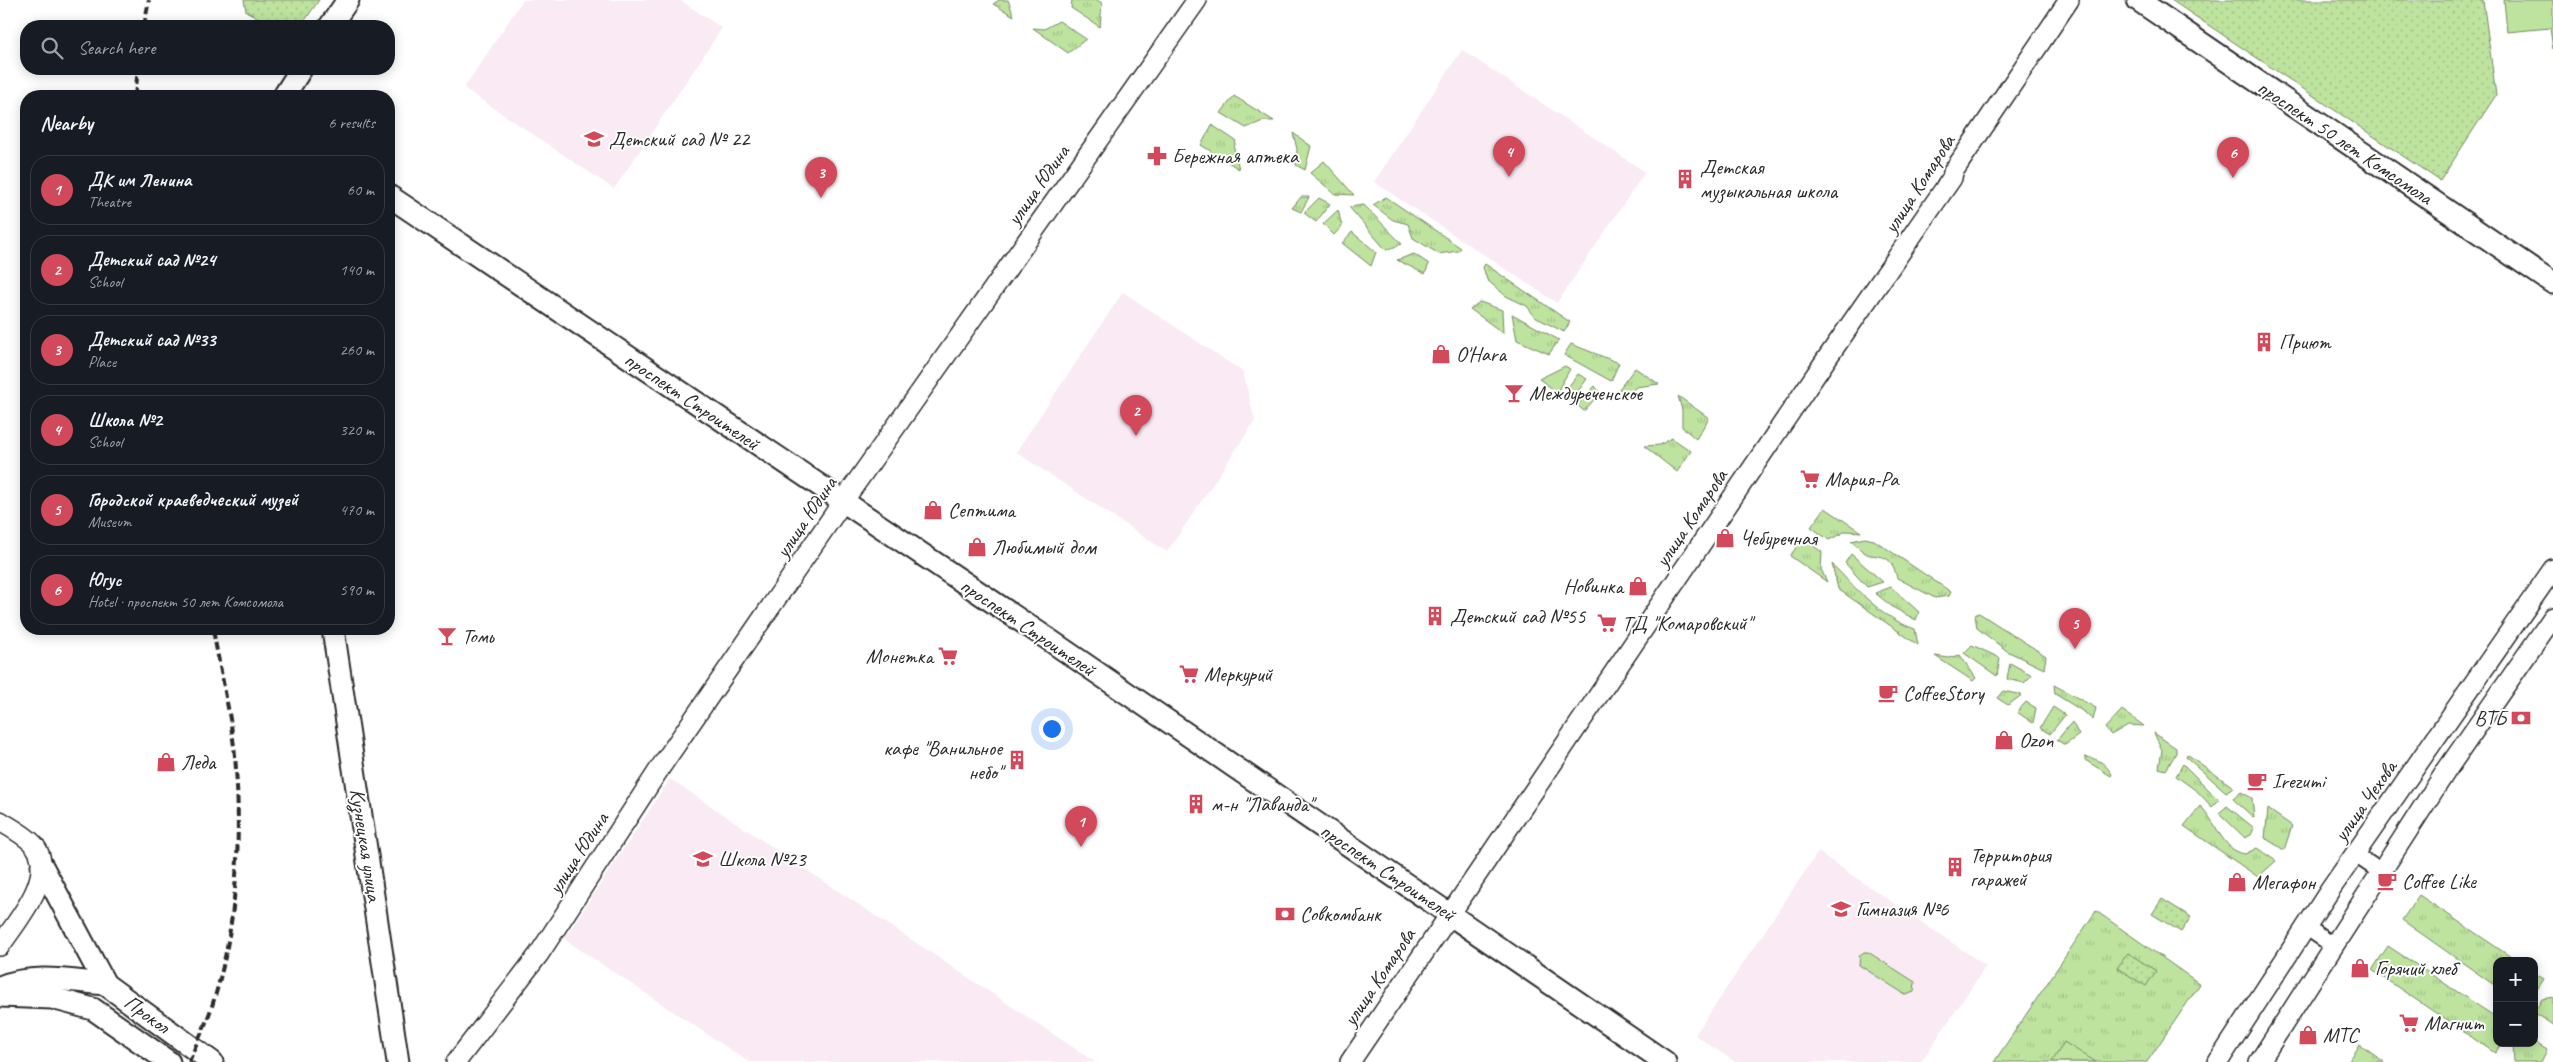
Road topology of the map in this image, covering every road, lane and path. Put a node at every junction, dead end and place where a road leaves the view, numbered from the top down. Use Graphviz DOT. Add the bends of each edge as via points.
graph roads {
  1 [pos="348,0"];
  2 [pos="1197,0"];
  3 [pos="2069,0"];
  4 [pos="2138,0"];
  5 [pos="334,20"];
  6 [pos="297,75"];
  7 [pos="288,90"];
  8 [pos="395,200"];
  9 [pos="2553,283"];
  10 [pos="842,503"];
  11 [pos="2553,569"];
  12 [pos="2553,617"];
  13 [pos="333,635"];
  14 [pos="0,821"];
  15 [pos="2356,855"];
  16 [pos="42,866"];
  17 [pos="2382,872"];
  18 [pos="1449,914"];
  19 [pos="2306,927"];
  20 [pos="0,946"];
  21 [pos="2334,946"];
  22 [pos="106,984"];
  23 [pos="0,987"];
  24 [pos="0,996"];
  25 [pos="169,1062"];
  26 [pos="212,1062"];
  27 [pos="398,1062"];
  28 [pos="456,1062"];
  29 [pos="1350,1062"];
  30 [pos="1665,1062"];
  31 [pos="2218,1062"];
  32 [pos="2259,1062"];
  1 -- 5 [label="main road"];
  2 -- 10 [label="street, улица Юдина"];
  3 -- 18 [label="street, улица Комарова" via="1952,172 1952,178"];
  4 -- 9 [label="main road, проспект 50 лет Комсомола"];
  6 -- 7 [label="main road"];
  8 -- 10 [label="main road, проспект Строителей"];
  10 -- 18 [label="main road, проспект Строителей" via="1064,650"];
  10 -- 28 [label="street, улица Юдина" via="662,765 539,954"];
  11 -- 15 [label="street, улица Чехова"];
  12 -- 17 [label="street" via="2448,768"];
  13 -- 27 [label="main road, Кузнецкая улица"];
  14 -- 16 [label="street" via="35,846"];
  15 -- 17 [label="street"];
  15 -- 19 [label="street, улица Чехова"];
  16 -- 20 [label="street" via="35,894"];
  16 -- 22 [label="main road"];
  17 -- 21 [label="street"];
  18 -- 29 [label="street, улица Комарова"];
  18 -- 30 [label="main road, проспект Строителей"];
  19 -- 21 [label="street"];
  19 -- 31 [label="street, улица Чехова"];
  21 -- 32 [label="street"];
  22 -- 23 [label="main road" via="52,979 13,982"];
  22 -- 26 [label="main road, Прокол"];
  24 -- 25 [label="main road" via="52,998 93,1009"];
}
